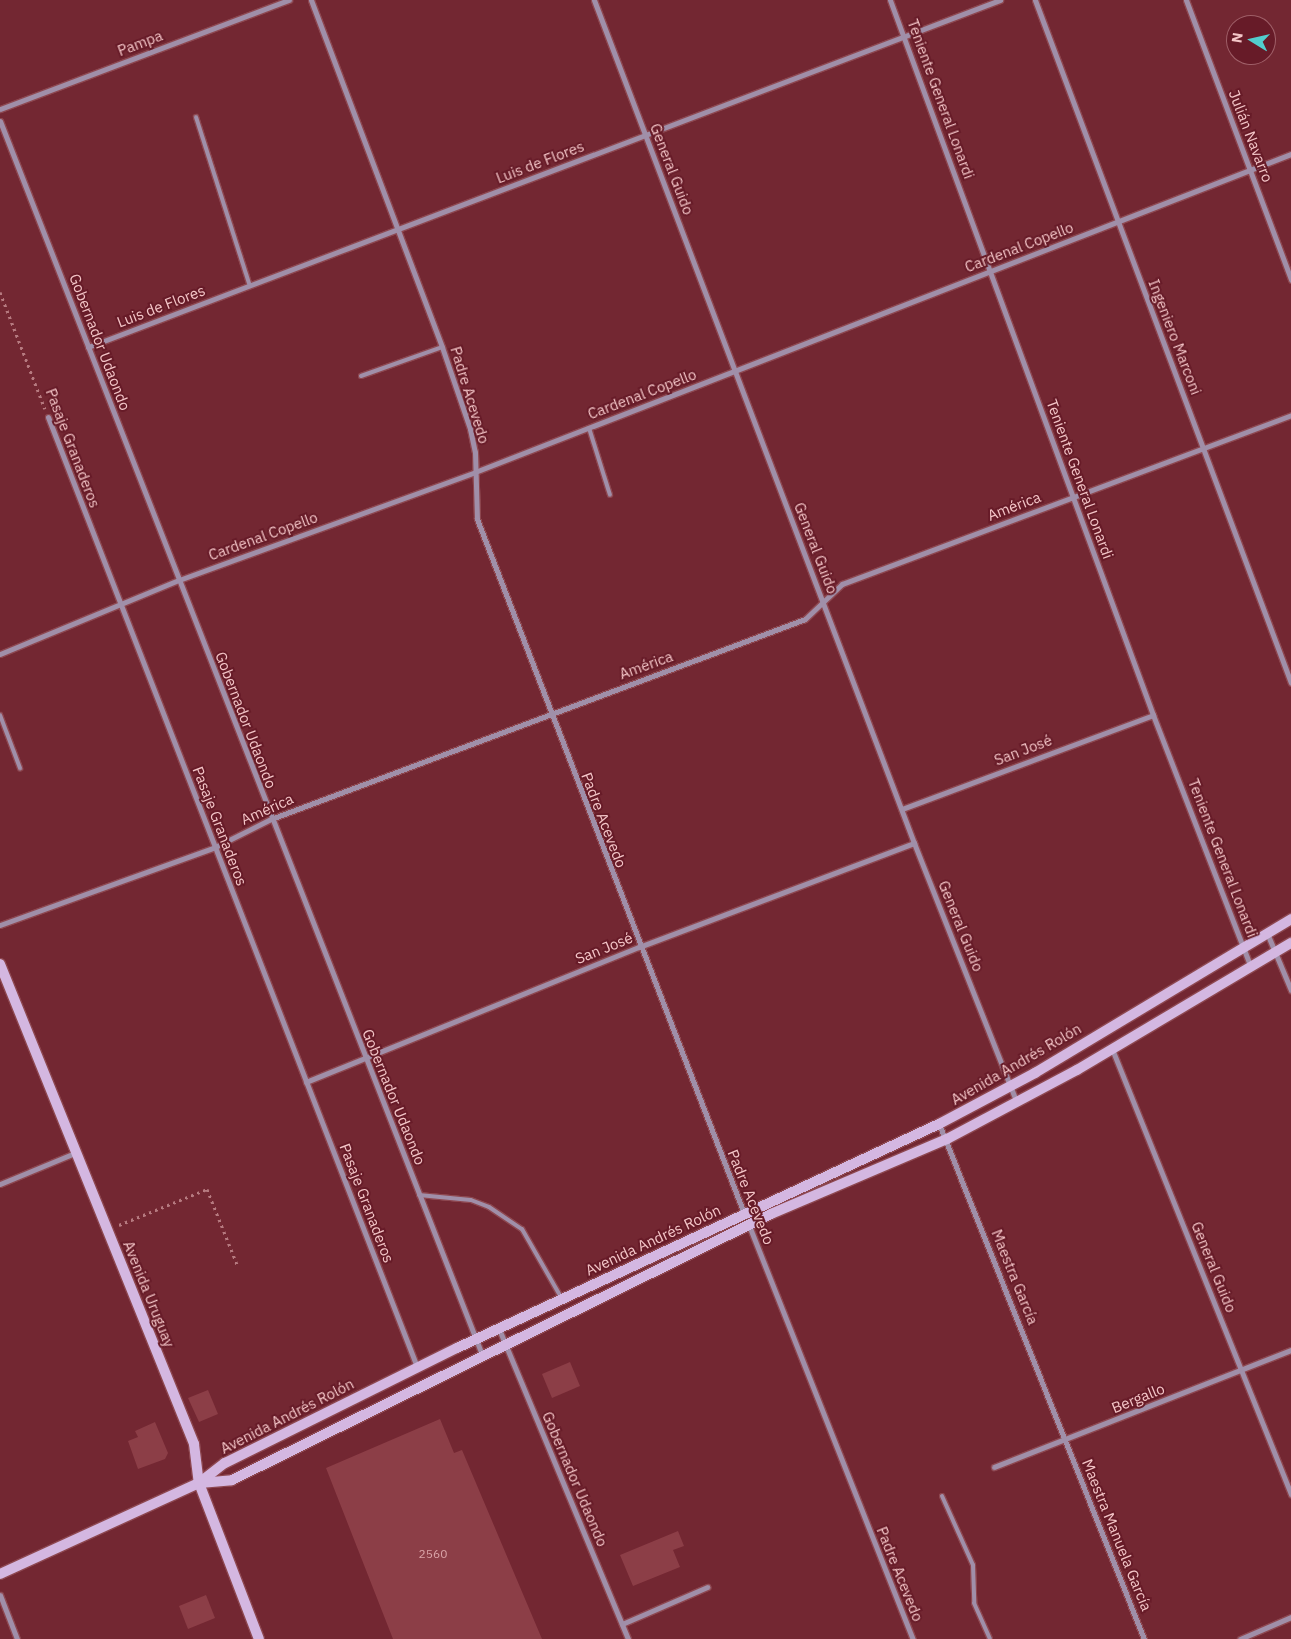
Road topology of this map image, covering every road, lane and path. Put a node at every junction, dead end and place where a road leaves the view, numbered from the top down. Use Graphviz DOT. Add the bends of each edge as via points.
graph roads {
  1 [pos="289,0"];
  2 [pos="311,0"];
  3 [pos="594,0"];
  4 [pos="890,0"];
  5 [pos="1000,0"];
  6 [pos="1036,0"];
  7 [pos="1186,0"];
  8 [pos="904,36"];
  9 [pos="0,109"];
  10 [pos="196,117"];
  11 [pos="0,121"];
  12 [pos="645,135"];
  13 [pos="1291,154"];
  14 [pos="1250,170"];
  15 [pos="1118,221"];
  16 [pos="398,229"];
  17 [pos="991,271"];
  18 [pos="1291,280"];
  19 [pos="250,286"];
  20 [pos="0,292"];
  21 [pos="442,346"];
  22 [pos="88,347"];
  23 [pos="735,370"];
  24 [pos="361,376"];
  25 [pos="1291,415"];
  26 [pos="48,417"];
  27 [pos="589,428"];
  28 [pos="1204,447"];
  29 [pos="475,472"];
  30 [pos="610,495"];
  31 [pos="1072,498"];
  32 [pos="180,580"];
  33 [pos="120,604"];
  34 [pos="823,604"];
  35 [pos="0,654"];
  36 [pos="1291,683"];
  37 [pos="550,714"];
  38 [pos="0,715"];
  39 [pos="1153,715"];
  40 [pos="20,768"];
  41 [pos="902,809"];
  42 [pos="271,819"];
  43 [pos="914,843"];
  44 [pos="215,847"];
  45 [pos="1291,919"];
  46 [pos="0,925"];
  47 [pos="1267,932"];
  48 [pos="1291,944"];
  49 [pos="1244,946"];
  50 [pos="639,947"];
  51 [pos="1275,953"];
  52 [pos="0,964"];
  53 [pos="1250,965"];
  54 [pos="1291,990"];
  55 [pos="1112,1049"];
  56 [pos="365,1058"];
  57 [pos="306,1082"];
  58 [pos="1011,1087"];
  59 [pos="1017,1103"];
  60 [pos="939,1124"];
  61 [pos="947,1139"];
  62 [pos="74,1153"];
  63 [pos="0,1184"];
  64 [pos="419,1195"];
  65 [pos="744,1214"];
  66 [pos="749,1225"];
  67 [pos="107,1230"];
  68 [pos="238,1267"];
  69 [pos="562,1299"];
  70 [pos="499,1329"];
  71 [pos="477,1339"];
  72 [pos="505,1343"];
  73 [pos="1291,1350"];
  74 [pos="482,1355"];
  75 [pos="418,1367"];
  76 [pos="1242,1369"];
  77 [pos="1066,1441"];
  78 [pos="994,1468"];
  79 [pos="199,1483"];
  80 [pos="1291,1494"];
  81 [pos="942,1496"];
  82 [pos="0,1574"];
  83 [pos="707,1587"];
  84 [pos="0,1595"];
  85 [pos="1291,1617"];
  86 [pos="622,1624"];
  87 [pos="17,1639"];
  88 [pos="259,1639"];
  89 [pos="628,1639"];
  90 [pos="913,1639"];
  91 [pos="990,1639"];
  92 [pos="1144,1639"];
  93 [pos="1240,1639"];
  1 -- 9 [label="street, Pampa"];
  2 -- 16 [label="street, Padre Acevedo"];
  3 -- 12 [label="street, General Guido"];
  4 -- 8 [label="street, Teniente General Lonardi"];
  5 -- 8 [label="street, Luis de Flores"];
  6 -- 15 [label="street, Ingeniero Marconi"];
  7 -- 14 [label="street, Julián Navarro"];
  8 -- 12 [label="street, Luis de Flores"];
  8 -- 17 [label="street, Teniente General Lonardi"];
  10 -- 19 [label="lane"];
  11 -- 22 [label="street, Gobernador Udaondo"];
  12 -- 16 [label="street, Luis de Flores"];
  12 -- 23 [label="street, General Guido"];
  13 -- 14 [label="street, Cardenal Copello"];
  14 -- 15 [label="street, Cardenal Copello"];
  14 -- 18 [label="street, Julián Navarro"];
  15 -- 17 [label="street, Cardenal Copello"];
  15 -- 28 [label="street, Ingeniero Marconi"];
  16 -- 19 [label="street, Luis de Flores"];
  16 -- 21 [label="street, Padre Acevedo"];
  17 -- 23 [label="street, Cardenal Copello"];
  17 -- 31 [label="street, Teniente General Lonardi"];
  19 -- 22 [label="street, Luis de Flores"];
  20 -- 26 [label="path, Pasaje Granaderos"];
  21 -- 24 [label="lane"];
  21 -- 29 [label="street, Padre Acevedo" via="470,429"];
  22 -- 32 [label="street, Gobernador Udaondo"];
  23 -- 27 [label="street, Cardenal Copello"];
  23 -- 34 [label="street, General Guido"];
  25 -- 28 [label="street, América"];
  26 -- 33 [label="street, Pasaje Granaderos"];
  27 -- 29 [label="street, Cardenal Copello"];
  27 -- 30 [label="lane"];
  28 -- 31 [label="street, América"];
  28 -- 36 [label="street, Ingeniero Marconi"];
  29 -- 32 [label="street, Cardenal Copello"];
  29 -- 37 [label="street, Padre Acevedo" via="477,519"];
  31 -- 34 [label="street, América" via="842,584"];
  31 -- 39 [label="street, Teniente General Lonardi"];
  32 -- 33 [label="street, Cardenal Copello"];
  32 -- 42 [label="street, Gobernador Udaondo"];
  33 -- 35 [label="street, Cardenal Copello"];
  33 -- 44 [label="street, Pasaje Granaderos"];
  34 -- 37 [label="street, América" via="805,619"];
  34 -- 41 [label="street, General Guido"];
  37 -- 42 [label="street, América"];
  37 -- 50 [label="street, Padre Acevedo"];
  38 -- 40 [label="lane"];
  39 -- 41 [label="street, San José"];
  39 -- 49 [label="street, Teniente General Lonardi"];
  41 -- 43 [label="street, General Guido"];
  42 -- 44 [label="street, América"];
  42 -- 56 [label="street, Gobernador Udaondo"];
  43 -- 50 [label="street, San José"];
  43 -- 58 [label="street, General Guido"];
  44 -- 46 [label="street, América"];
  44 -- 57 [label="street, Pasaje Granaderos"];
  45 -- 47 [label="main road, Avenida Andrés Rolón"];
  47 -- 49 [label="main road, Avenida Andrés Rolón"];
  47 -- 51 [label="street, Teniente General Lonardi"];
  48 -- 51 [label="main road, Avenida Andrés Rolón"];
  49 -- 53 [label="street, Teniente General Lonardi"];
  49 -- 58 [label="main road, Avenida Andrés Rolón"];
  50 -- 56 [label="street, San José"];
  50 -- 65 [label="street, Padre Acevedo"];
  51 -- 53 [label="main road, Avenida Andrés Rolón"];
  51 -- 54 [label="street, Teniente General Lonardi"];
  52 -- 62 [label="main road, Avenida Uruguay"];
  53 -- 55 [label="main road, Avenida Andrés Rolón"];
  55 -- 59 [label="main road, Avenida Andrés Rolón"];
  55 -- 76 [label="street, General Guido"];
  56 -- 57 [label="street, San José"];
  56 -- 64 [label="street, Gobernador Udaondo"];
  57 -- 75 [label="street, Pasaje Granaderos"];
  58 -- 59 [label="street, General Guido"];
  58 -- 60 [label="main road, Avenida Andrés Rolón"];
  59 -- 61 [label="main road, Avenida Andrés Rolón"];
  60 -- 61 [label="street, Maestra García"];
  60 -- 65 [label="main road, Avenida Andrés Rolón"];
  61 -- 66 [label="main road, Avenida Andrés Rolón"];
  61 -- 77 [label="street, Maestra García"];
  62 -- 63 [label="street"];
  62 -- 67 [label="main road, Avenida Uruguay"];
  64 -- 69 [label="lane" via="471,1200 490,1207 522,1229"];
  64 -- 71 [label="street, Gobernador Udaondo"];
  65 -- 66 [label="street, Padre Acevedo"];
  65 -- 69 [label="main road, Avenida Andrés Rolón"];
  66 -- 72 [label="main road, Avenida Andrés Rolón"];
  66 -- 90 [label="street, Padre Acevedo"];
  67 -- 68 [label="path" via="207,1190"];
  67 -- 79 [label="main road, Avenida Uruguay" via="194,1444"];
  69 -- 70 [label="main road, Avenida Andrés Rolón"];
  70 -- 71 [label="main road, Avenida Andrés Rolón"];
  70 -- 72 [label="street, Gobernador Udaondo"];
  71 -- 74 [label="street, Gobernador Udaondo"];
  71 -- 75 [label="main road, Avenida Andrés Rolón"];
  72 -- 74 [label="main road, Avenida Andrés Rolón"];
  72 -- 86 [label="street, Gobernador Udaondo"];
  73 -- 76 [label="street, Bergallo"];
  74 -- 79 [label="main road, Avenida Andrés Rolón" via="232,1480"];
  75 -- 79 [label="main road, Avenida Andrés Rolón" via="225,1463"];
  76 -- 77 [label="street, Bergallo"];
  76 -- 80 [label="street, General Guido"];
  77 -- 78 [label="street, Bergallo"];
  77 -- 92 [label="street, Maestra Manuela García"];
  79 -- 82 [label="main road"];
  79 -- 88 [label="main road, Avenida Uruguay"];
  81 -- 91 [label="lane" via="972,1565 974,1603"];
  83 -- 86 [label="street"];
  84 -- 87 [label="street"];
  85 -- 93 [label="street"];
  86 -- 89 [label="street, Gobernador Udaondo"];
}
